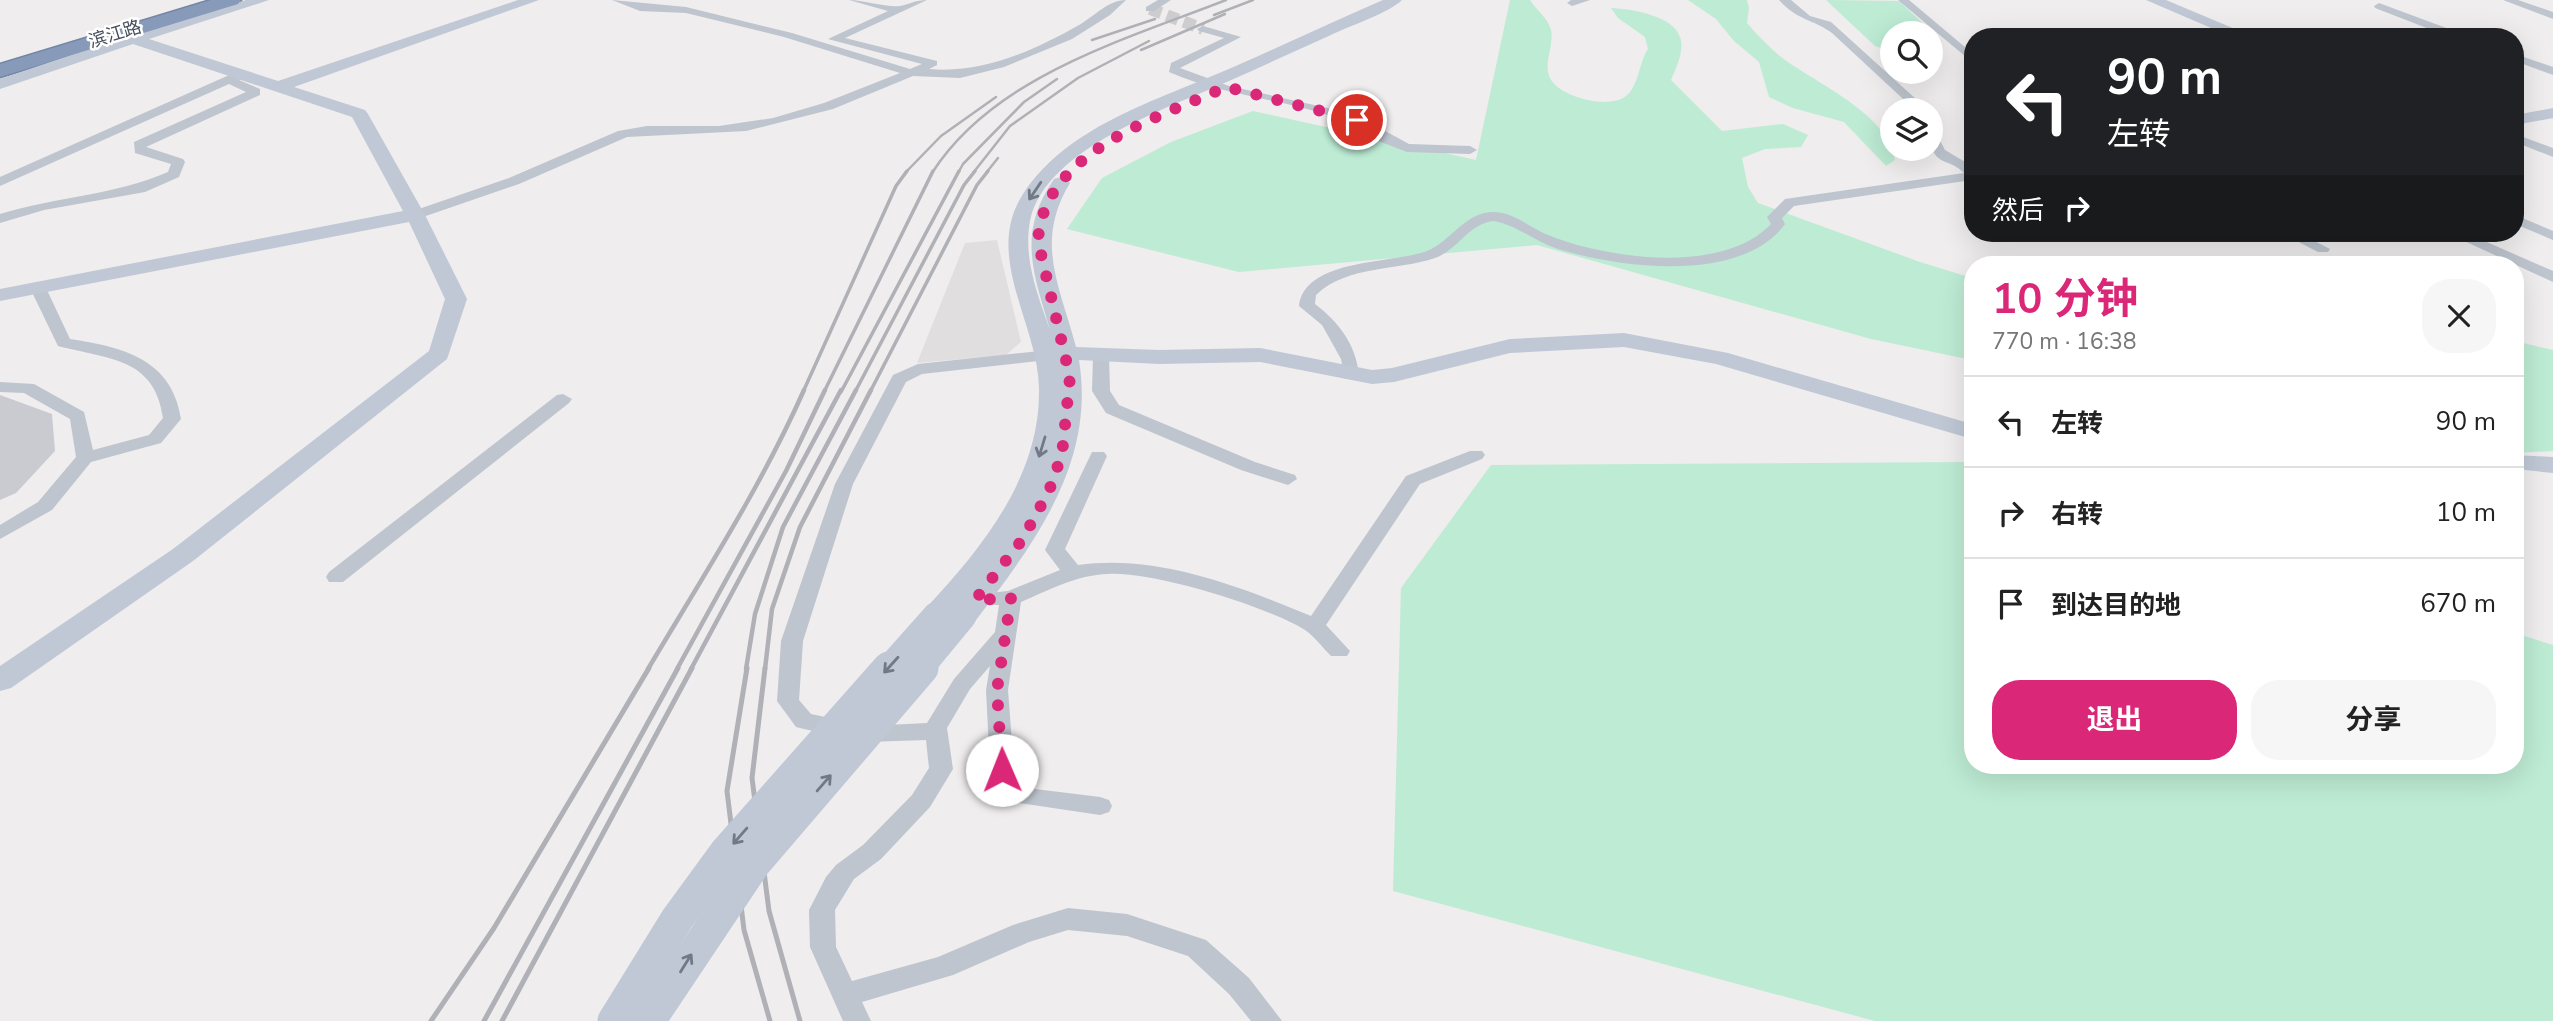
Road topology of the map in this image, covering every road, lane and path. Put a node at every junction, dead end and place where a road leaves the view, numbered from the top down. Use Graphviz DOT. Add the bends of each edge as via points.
graph roads {
  1 [pos="212,0"];
  2 [pos="231,0"];
  3 [pos="262,0"];
  4 [pos="532,0"];
  5 [pos="617,0"];
  6 [pos="854,0"];
  7 [pos="922,0"];
  8 [pos="1121,0"];
  9 [pos="1166,0"];
  10 [pos="1395,0"];
  11 [pos="1415,0"];
  12 [pos="1585,0"];
  13 [pos="1784,0"];
  14 [pos="1903,0"];
  15 [pos="2153,0"];
  16 [pos="2387,0"];
  17 [pos="2508,0"];
  18 [pos="1572,3"];
  19 [pos="1150,9"];
  20 [pos="899,10"];
  21 [pos="2553,16"];
  22 [pos="2223,28"];
  23 [pos="2437,28"];
  24 [pos="1203,29"];
  25 [pos="119,34"];
  26 [pos="1964,52"];
  27 [pos="2524,60"];
  28 [pos="0,64"];
  29 [pos="0,71"];
  30 [pos="2553,71"];
  31 [pos="911,73"];
  32 [pos="238,81"];
  33 [pos="0,84"];
  34 [pos="1219,85"];
  35 [pos="277,87"];
  36 [pos="1909,98"];
  37 [pos="1321,111"];
  38 [pos="2553,113"];
  39 [pos="2524,118"];
  40 [pos="1387,137"];
  41 [pos="2524,142"];
  42 [pos="1470,150"];
  43 [pos="2553,153"];
  44 [pos="1943,156"];
  45 [pos="1964,167"];
  46 [pos="1964,178"];
  47 [pos="0,182"];
  48 [pos="415,215"];
  49 [pos="0,219"];
  50 [pos="2524,223"];
  51 [pos="2553,236"];
  52 [pos="2308,242"];
  53 [pos="2475,242"];
  54 [pos="2323,249"];
  55 [pos="2506,256"];
  56 [pos="2524,264"];
  57 [pos="2553,277"];
  58 [pos="38,288"];
  59 [pos="0,295"];
  60 [pos="1057,354"];
  61 [pos="1101,355"];
  62 [pos="1351,375"];
  63 [pos="0,387"];
  64 [pos="563,399"];
  65 [pos="1964,430"];
  66 [pos="1476,455"];
  67 [pos="1098,456"];
  68 [pos="85,458"];
  69 [pos="2524,463"];
  70 [pos="2553,465"];
  71 [pos="1288,479"];
  72 [pos="0,533"];
  73 [pos="1073,572"];
  74 [pos="336,577"];
  75 [pos="1011,598"];
  76 [pos="958,611"];
  77 [pos="1313,625"];
  78 [pos="1003,637"];
  79 [pos="1339,651"];
  80 [pos="0,681"];
  81 [pos="936,731"];
  82 [pos="1100,806"];
  83 [pos="846,995"];
  84 [pos="614,1021"];
  85 [pos="649,1021"];
  86 [pos="857,1021"];
  87 [pos="1268,1021"];
  1 -- 25 [label="highway, 滨江路"];
  2 -- 25 [label="highway, 滨江路"];
  3 -- 25 [label="main road"];
  4 -- 35 [label="street"];
  5 -- 31 [label="street" via="640,8 686,10 775,32"];
  6 -- 20 [label="street"];
  7 -- 20 [label="street"];
  8 -- 31 [label="street" via="1065,40 963,74"];
  9 -- 19 [label="street"];
  10 -- 34 [label="main road"];
  11 -- 34 [label="main road"];
  12 -- 18 [label="street"];
  13 -- 36 [label="street" via="1806,18 1836,31"];
  14 -- 26 [label="street"];
  15 -- 22 [label="main road"];
  16 -- 23 [label="street" via="2379,6"];
  17 -- 21 [label="street"];
  20 -- 31 [label="street" via="834,39 933,63"];
  24 -- 34 [label="street" via="1235,37 1173,69"];
  25 -- 28 [label="highway, 滨江路"];
  25 -- 29 [label="highway, 滨江路"];
  25 -- 32 [label="street"];
  25 -- 33 [label="main road"];
  27 -- 30 [label="street"];
  31 -- 48 [label="street" via="867,94 754,125 717,131 641,128 514,181"];
  32 -- 35 [label="street"];
  32 -- 47 [label="street"];
  32 -- 49 [label="street" via="256,92 139,145 140,150 178,162 174,174 158,183"];
  34 -- 37 [label="street"];
  34 -- 60 [label="main road" via="1086,144 1059,163 1031,196 1020,220 1018,253"];
  35 -- 48 [label="main road" via="359,114"];
  37 -- 40 [label="street" via="1357,120"];
  37 -- 42 [label="street" via="1400,147"];
  38 -- 39 [label="main road"];
  41 -- 43 [label="street"];
  44 -- 45 [label="street"];
  46 -- 62 [label="street" via="1790,202 1774,217 1778,224 1754,246 1687,260 1609,258 1539,237 1500,217 1487,217 1466,226 1433,254 1358,267 1310,290 1307,306 1328,322 1349,359"];
  48 -- 58 [label="main road"];
  48 -- 80 [label="main road" via="456,299 439,354 183,555"];
  50 -- 51 [label="street"];
  52 -- 54 [label="street"];
  53 -- 55 [label="street"];
  56 -- 57 [label="street"];
  58 -- 59 [label="main road"];
  58 -- 68 [label="street" via="64,343 106,351 139,364 158,379 169,397 172,419 155,439"];
  60 -- 61 [label="street"];
  60 -- 76 [label="main road, one-way" via="1048,427 1025,495"];
  60 -- 76 [label="street" via="1070,377 1062,454 1049,491 1022,540"];
  60 -- 81 [label="street" via="918,369 899,379 844,484 792,641 788,701 804,720 867,734"];
  61 -- 62 [label="street" via="1260,355"];
  61 -- 71 [label="street" via="1101,391 1112,409"];
  62 -- 65 [label="street" via="1394,375 1510,346 1624,340 1744,364"];
  63 -- 68 [label="street" via="28,388 78,416"];
  64 -- 74 [label="street"];
  66 -- 77 [label="street" via="1413,480 1323,617"];
  67 -- 73 [label="street" via="1055,550"];
  68 -- 72 [label="street" via="45,506"];
  69 -- 70 [label="main road"];
  73 -- 75 [label="street"];
  73 -- 77 [label="street" via="1110,567 1172,576 1241,595"];
  75 -- 76 [label="street"];
  75 -- 78 [label="street"];
  76 -- 84 [label="main road, one-way, bridge" via="726,852 677,919"];
  85 -- 76 [label="main road, one-way, bridge" via="754,864 882,716"];
  77 -- 79 [label="street"];
  78 -- 81 [label="street" via="962,684"];
  78 -- 82 [label="street" via="997,690 1002,770 1020,796"];
  81 -- 83 [label="street" via="941,769 921,801 872,852 845,872 822,910 822,947"];
  83 -- 86 [label="street"];
  83 -- 87 [label="street" via="943,967 1068,919 1127,925 1197,948 1239,986"];
}
